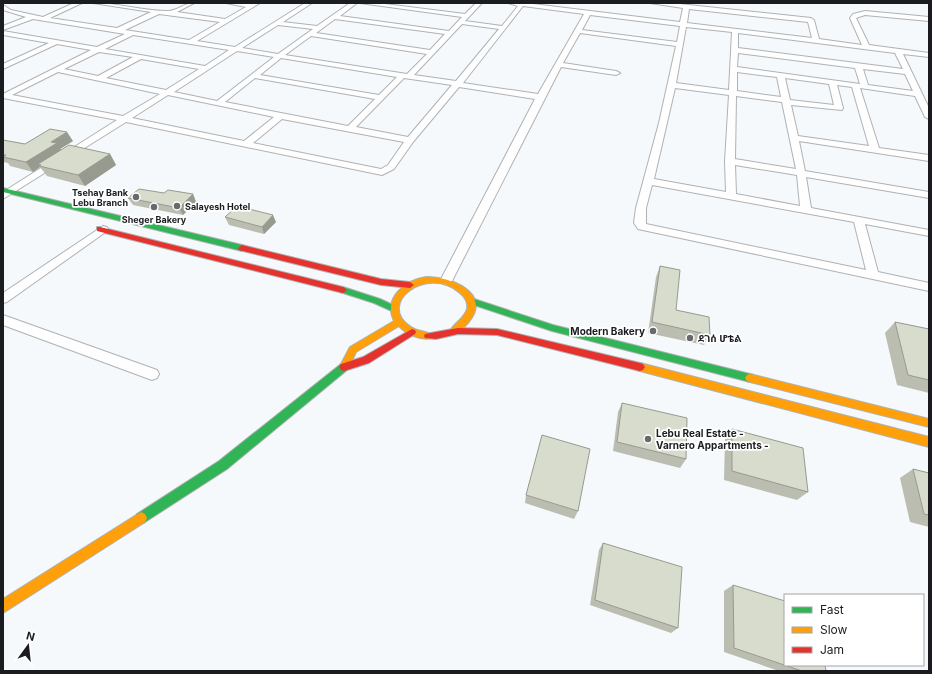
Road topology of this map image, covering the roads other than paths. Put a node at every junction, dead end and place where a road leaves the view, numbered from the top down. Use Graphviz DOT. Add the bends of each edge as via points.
graph roads {
  1 [pos="79,3"];
  2 [pos="96,3"];
  3 [pos="191,3"];
  4 [pos="229,3"];
  5 [pos="308,3"];
  6 [pos="354,3"];
  7 [pos="363,3"];
  8 [pos="479,3"];
  9 [pos="511,3"];
  10 [pos="653,3"];
  11 [pos="528,4"];
  12 [pos="254,5"];
  13 [pos="3,7"];
  14 [pos="686,7"];
  15 [pos="157,12"];
  16 [pos="430,12"];
  17 [pos="808,12"];
  18 [pos="588,13"];
  19 [pos="169,14"];
  20 [pos="466,16"];
  21 [pos="32,17"];
  22 [pos="333,17"];
  23 [pos="45,18"];
  24 [pos="929,19"];
  25 [pos="811,20"];
  26 [pos="226,21"];
  27 [pos="460,22"];
  28 [pos="276,23"];
  29 [pos="684,25"];
  30 [pos="365,27"];
  31 [pos="3,28"];
  32 [pos="318,28"];
  33 [pos="411,28"];
  34 [pos="503,28"];
  35 [pos="119,30"];
  36 [pos="578,30"];
  37 [pos="735,31"];
  38 [pos="133,32"];
  39 [pos="3,33"];
  40 [pos="450,33"];
  41 [pos="309,34"];
  42 [pos="348,40"];
  43 [pos="192,41"];
  44 [pos="816,41"];
  45 [pos="57,42"];
  46 [pos="680,44"];
  47 [pos="866,47"];
  48 [pos="238,48"];
  49 [pos="98,50"];
  50 [pos="734,50"];
  51 [pos="898,51"];
  52 [pos="430,52"];
  53 [pos="282,55"];
  54 [pos="929,55"];
  55 [pos="139,57"];
  56 [pos="3,60"];
  57 [pos="14,62"];
  58 [pos="559,65"];
  59 [pos="858,66"];
  60 [pos="3,67"];
  61 [pos="206,68"];
  62 [pos="734,69"];
  63 [pos="57,70"];
  64 [pos="908,72"];
  65 [pos="616,73"];
  66 [pos="406,75"];
  67 [pos="255,76"];
  68 [pos="781,76"];
  69 [pos="98,79"];
  70 [pos="456,83"];
  71 [pos="834,83"];
  72 [pos="673,85"];
  73 [pos="855,86"];
  74 [pos="865,87"];
  75 [pos="732,92"];
  76 [pos="166,93"];
  77 [pos="918,94"];
  78 [pos="4,96"];
  79 [pos="540,97"];
  80 [pos="380,98"];
  81 [pos="786,101"];
  82 [pos="219,103"];
  83 [pos="280,116"];
  84 [pos="929,117"];
  85 [pos="124,119"];
  86 [pos="350,129"];
  87 [pos="794,138"];
  88 [pos="410,140"];
  89 [pos="245,145"];
  90 [pos="875,150"];
  91 [pos="929,158"];
  92 [pos="730,161"];
  93 [pos="801,173"];
  94 [pos="650,181"];
  95 [pos="5,193"];
  96 [pos="731,195"];
  97 [pos="929,195"];
  98 [pos="806,209"];
  99 [pos="858,219"];
  100 [pos="89,226"];
  101 [pos="103,229"];
  102 [pos="929,233"];
  103 [pos="873,276"];
  104 [pos="446,280"];
  105 [pos="410,286"];
  106 [pos="929,287"];
  107 [pos="3,299"];
  108 [pos="472,302"];
  109 [pos="394,309"];
  110 [pos="3,320"];
  111 [pos="398,322"];
  112 [pos="454,331"];
  113 [pos="412,332"];
  114 [pos="345,366"];
  115 [pos="152,374"];
  116 [pos="929,423"];
  117 [pos="929,442"];
  118 [pos="3,607"];
  1 -- 23 [label="street"];
  2 -- 15 [label="street"];
  3 -- 19 [label="street"];
  4 -- 12 [label="street"];
  5 -- 28 [label="street"];
  6 -- 22 [label="street"];
  7 -- 16 [label="street"];
  8 -- 20 [label="street"];
  9 -- 11 [label="street"];
  10 -- 14 [label="street"];
  11 -- 18 [label="street"];
  11 -- 34 [label="street"];
  12 -- 26 [label="street"];
  13 -- 21 [label="street" via="9,12"];
  14 -- 25 [label="street"];
  14 -- 29 [label="street"];
  15 -- 19 [label="street"];
  15 -- 35 [label="street"];
  16 -- 20 [label="street"];
  16 -- 33 [label="street"];
  17 -- 25 [label="street"];
  18 -- 29 [label="street" via="603,12"];
  18 -- 36 [label="street"];
  19 -- 26 [label="street"];
  20 -- 27 [label="street"];
  21 -- 23 [label="street"];
  21 -- 31 [label="street"];
  22 -- 30 [label="street"];
  22 -- 32 [label="street"];
  23 -- 35 [label="street"];
  24 -- 47 [label="street" via="865,13 855,15 853,18"];
  25 -- 44 [label="street"];
  26 -- 43 [label="street"];
  27 -- 34 [label="street"];
  27 -- 40 [label="street"];
  28 -- 32 [label="street"];
  28 -- 48 [label="street"];
  29 -- 37 [label="street"];
  29 -- 46 [label="street"];
  30 -- 33 [label="street"];
  30 -- 42 [label="street"];
  32 -- 41 [label="street"];
  33 -- 40 [label="street"];
  34 -- 70 [label="street"];
  35 -- 38 [label="street"];
  36 -- 46 [label="street"];
  36 -- 58 [label="street"];
  37 -- 44 [label="street"];
  37 -- 50 [label="street"];
  38 -- 43 [label="street"];
  38 -- 49 [label="street"];
  39 -- 45 [label="street"];
  40 -- 52 [label="street"];
  41 -- 42 [label="street"];
  41 -- 53 [label="street"];
  42 -- 52 [label="street"];
  43 -- 48 [label="street"];
  44 -- 47 [label="street"];
  45 -- 49 [label="street"];
  45 -- 57 [label="street"];
  46 -- 72 [label="street"];
  47 -- 51 [label="street"];
  48 -- 53 [label="street"];
  48 -- 61 [label="street"];
  49 -- 55 [label="street"];
  49 -- 63 [label="street"];
  50 -- 59 [label="street"];
  50 -- 62 [label="street"];
  51 -- 54 [label="street"];
  51 -- 64 [label="street"];
  52 -- 66 [label="street"];
  53 -- 66 [label="street"];
  53 -- 67 [label="street"];
  55 -- 61 [label="street"];
  55 -- 69 [label="street"];
  56 -- 57 [label="street"];
  57 -- 60 [label="street"];
  58 -- 65 [label="street"];
  58 -- 79 [label="street"];
  59 -- 64 [label="street"];
  59 -- 74 [label="street"];
  61 -- 76 [label="street"];
  62 -- 68 [label="street"];
  62 -- 75 [label="street"];
  63 -- 69 [label="street"];
  63 -- 78 [label="street"];
  64 -- 77 [label="street"];
  66 -- 70 [label="street"];
  66 -- 80 [label="street"];
  67 -- 80 [label="street"];
  67 -- 82 [label="street"];
  68 -- 71 [label="street"];
  68 -- 81 [label="street"];
  69 -- 76 [label="street"];
  70 -- 79 [label="street"];
  70 -- 88 [label="street"];
  71 -- 73 [label="street"];
  71 -- 81 [label="street" via="839,108"];
  72 -- 75 [label="street"];
  72 -- 94 [label="street"];
  73 -- 74 [label="street"];
  73 -- 90 [label="street"];
  74 -- 77 [label="street"];
  75 -- 81 [label="street"];
  75 -- 92 [label="street"];
  76 -- 82 [label="street"];
  76 -- 85 [label="street"];
  77 -- 84 [label="street"];
  78 -- 85 [label="street"];
  79 -- 104 [label="street"];
  80 -- 86 [label="street"];
  81 -- 87 [label="street"];
  82 -- 83 [label="street"];
  83 -- 86 [label="street"];
  83 -- 89 [label="street"];
  85 -- 89 [label="street"];
  85 -- 95 [label="street"];
  86 -- 88 [label="street"];
  87 -- 90 [label="street"];
  87 -- 93 [label="street"];
  88 -- 89 [label="street" via="391,167 382,172"];
  90 -- 91 [label="street"];
  92 -- 93 [label="street"];
  92 -- 96 [label="street"];
  93 -- 97 [label="street"];
  93 -- 98 [label="street"];
  94 -- 96 [label="street"];
  94 -- 103 [label="street" via="639,216 642,227"];
  95 -- 105 [label="main road" via="381,282"];
  96 -- 98 [label="street"];
  98 -- 99 [label="street"];
  99 -- 102 [label="street"];
  99 -- 103 [label="street"];
  100 -- 101 [label="main road"];
  101 -- 107 [label="street"];
  101 -- 109 [label="main road" via="344,290"];
  103 -- 106 [label="street"];
  104 -- 105 [label="main road" via="427,280"];
  104 -- 108 [label="main road" via="467,292"];
  105 -- 109 [label="main road" via="401,292"];
  108 -- 112 [label="main road" via="471,312 465,323"];
  108 -- 116 [label="main road" via="552,328"];
  109 -- 111 [label="main road"];
  110 -- 115 [label="street"];
  111 -- 113 [label="main road"];
  111 -- 114 [label="main road" via="353,350"];
  112 -- 113 [label="main road" via="433,336"];
  112 -- 117 [label="main road" via="488,331 526,338"];
  113 -- 114 [label="main road" via="366,360"];
  114 -- 118 [label="main road" via="224,465"];
}
